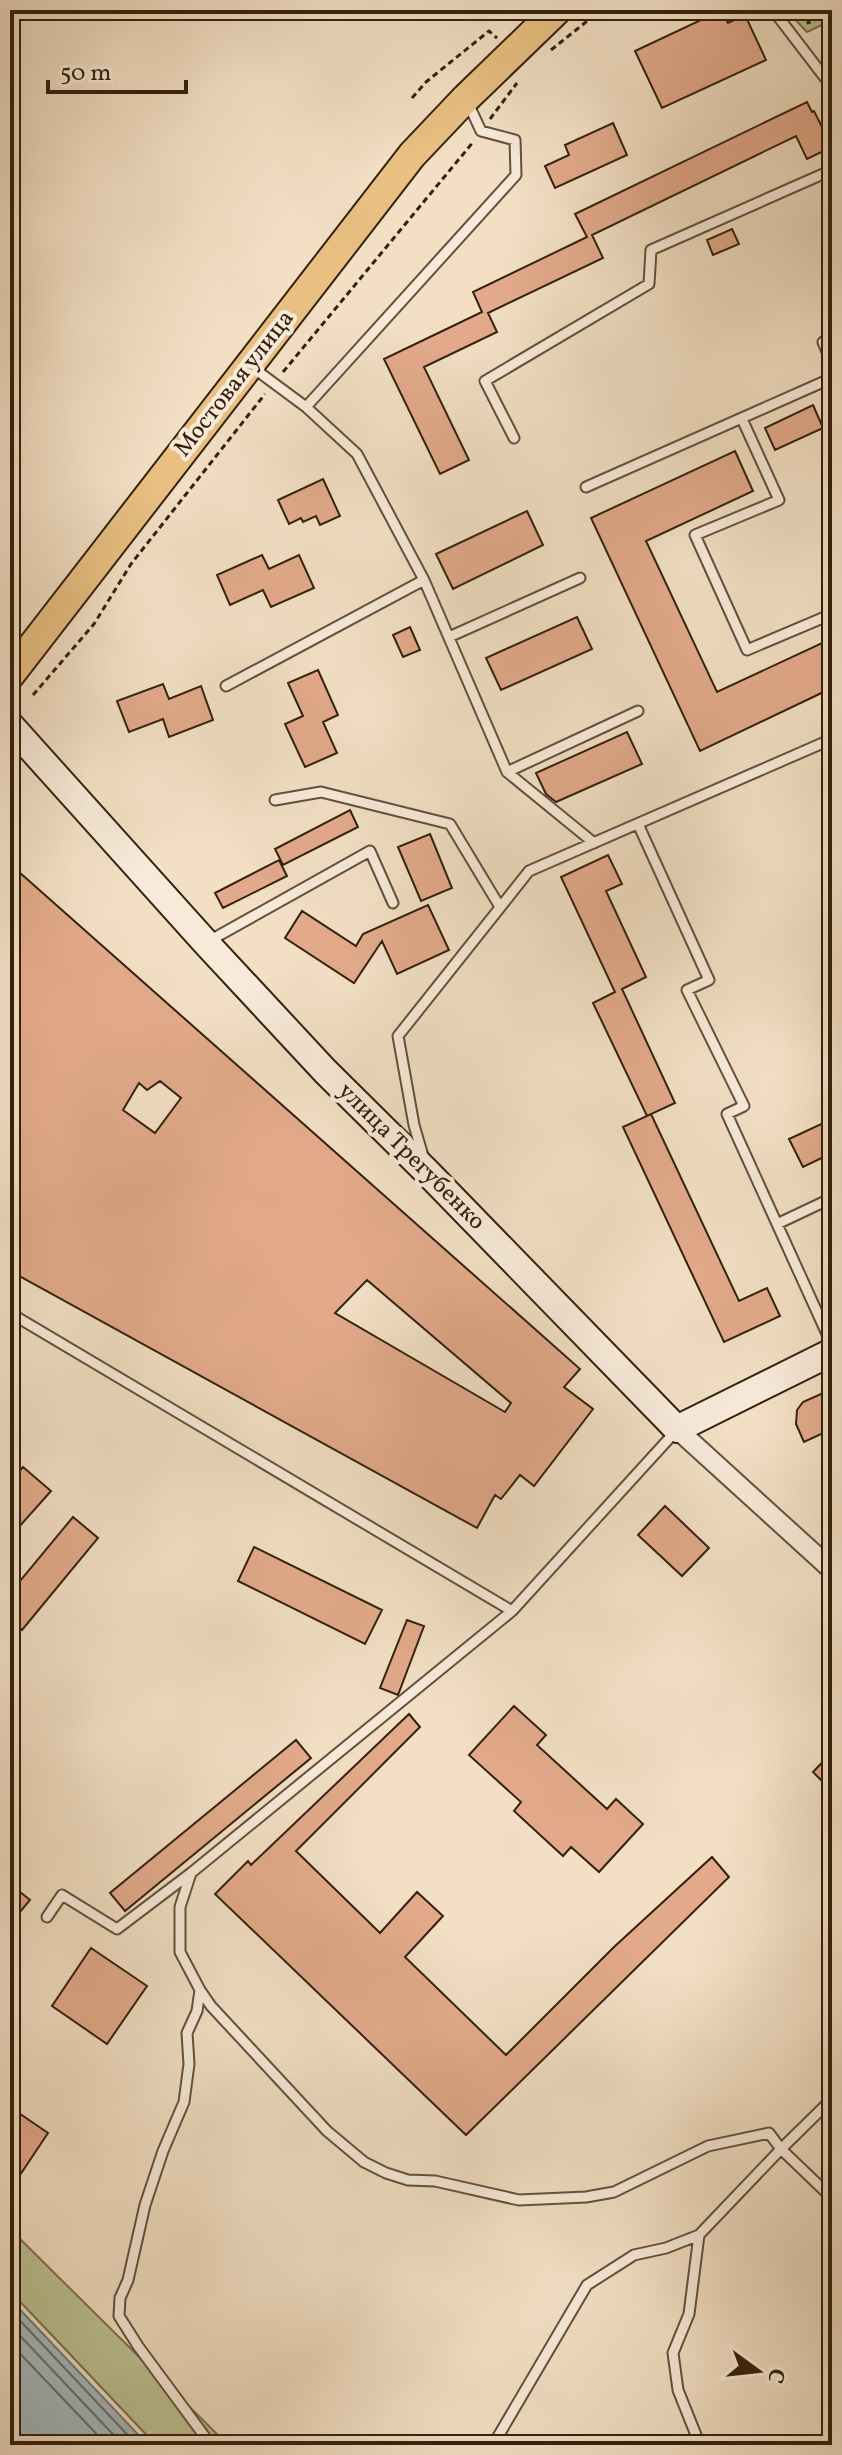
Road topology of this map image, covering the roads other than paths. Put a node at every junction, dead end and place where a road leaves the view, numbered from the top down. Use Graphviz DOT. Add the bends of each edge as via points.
graph roads {
  1 [pos="528,10"];
  2 [pos="557,10"];
  3 [pos="773,10"];
  4 [pos="832,87"];
  5 [pos="466,98"];
  6 [pos="832,170"];
  7 [pos="832,338"];
  8 [pos="832,364"];
  9 [pos="250,365"];
  10 [pos="832,378"];
  11 [pos="306,407"];
  12 [pos="742,419"];
  13 [pos="514,438"];
  14 [pos="586,487"];
  15 [pos="580,578"];
  16 [pos="424,580"];
  17 [pos="832,614"];
  18 [pos="449,637"];
  19 [pos="10,675"];
  20 [pos="226,686"];
  21 [pos="638,711"];
  22 [pos="10,725"];
  23 [pos="832,739"];
  24 [pos="507,772"];
  25 [pos="275,800"];
  26 [pos="638,824"];
  27 [pos="594,843"];
  28 [pos="393,903"];
  29 [pos="500,907"];
  30 [pos="206,943"];
  31 [pos="428,1173"];
  32 [pos="832,1198"];
  33 [pos="777,1224"];
  34 [pos="10,1313"];
  35 [pos="832,1345"];
  36 [pos="832,1352"];
  37 [pos="677,1429"];
  38 [pos="832,1570"];
  39 [pos="512,1611"];
  40 [pos="191,1873"];
  41 [pos="47,1917"];
  42 [pos="200,1990"];
  43 [pos="832,2099"];
  44 [pos="781,2149"];
  45 [pos="832,2198"];
  46 [pos="699,2235"];
  47 [pos="211,2445"];
  48 [pos="493,2445"];
  49 [pos="700,2445"];
  1 -- 5 [label="main road"];
  2 -- 5 [label="main road"];
  3 -- 4 [label="lane"];
  5 -- 9 [label="main road, Мостовая улица" via="412,155"];
  5 -- 11 [label="lane" via="481,131 515,140 516,175"];
  6 -- 13 [label="lane" via="651,250 649,284 485,381"];
  7 -- 8 [label="lane" via="823,342"];
  9 -- 11 [label="lane"];
  9 -- 19 [label="main road, Мостовая улица"];
  10 -- 12 [label="lane"];
  11 -- 16 [label="lane" via="357,454"];
  12 -- 14 [label="lane"];
  12 -- 17 [label="lane" via="779,500 695,535 747,650"];
  15 -- 18 [label="lane"];
  16 -- 18 [label="lane"];
  16 -- 20 [label="lane"];
  18 -- 24 [label="lane"];
  21 -- 24 [label="lane"];
  22 -- 30 [label="street, улица Трегубенко"];
  23 -- 26 [label="lane"];
  24 -- 27 [label="lane"];
  25 -- 29 [label="lane" via="321,792 450,824"];
  26 -- 27 [label="lane"];
  26 -- 33 [label="lane" via="709,980 687,990 744,1106 727,1114"];
  27 -- 29 [label="lane" via="529,871"];
  28 -- 30 [label="lane" via="370,851"];
  29 -- 31 [label="lane" via="398,1036"];
  30 -- 31 [label="street, улица Трегубенко"];
  31 -- 37 [label="street, улица Трегубенко"];
  32 -- 33 [label="lane"];
  33 -- 35 [label="lane"];
  34 -- 39 [label="lane"];
  36 -- 37 [label="street"];
  37 -- 38 [label="street, улица Трегубенко"];
  37 -- 39 [label="lane"];
  39 -- 40 [label="lane"];
  40 -- 41 [label="lane" via="117,1929 62,1895"];
  40 -- 42 [label="lane" via="180,1907 180,1952"];
  42 -- 44 [label="lane" via="327,2131 364,2162 408,2180 519,2200 586,2197 614,2192 708,2146 769,2133"];
  42 -- 47 [label="lane" via="187,2033 184,2102 145,2205 119,2316"];
  43 -- 44 [label="lane"];
  44 -- 45 [label="lane"];
  44 -- 46 [label="lane"];
  46 -- 48 [label="lane" via="634,2255 587,2285"];
  46 -- 49 [label="lane" via="689,2314 673,2353 678,2390"];
}
